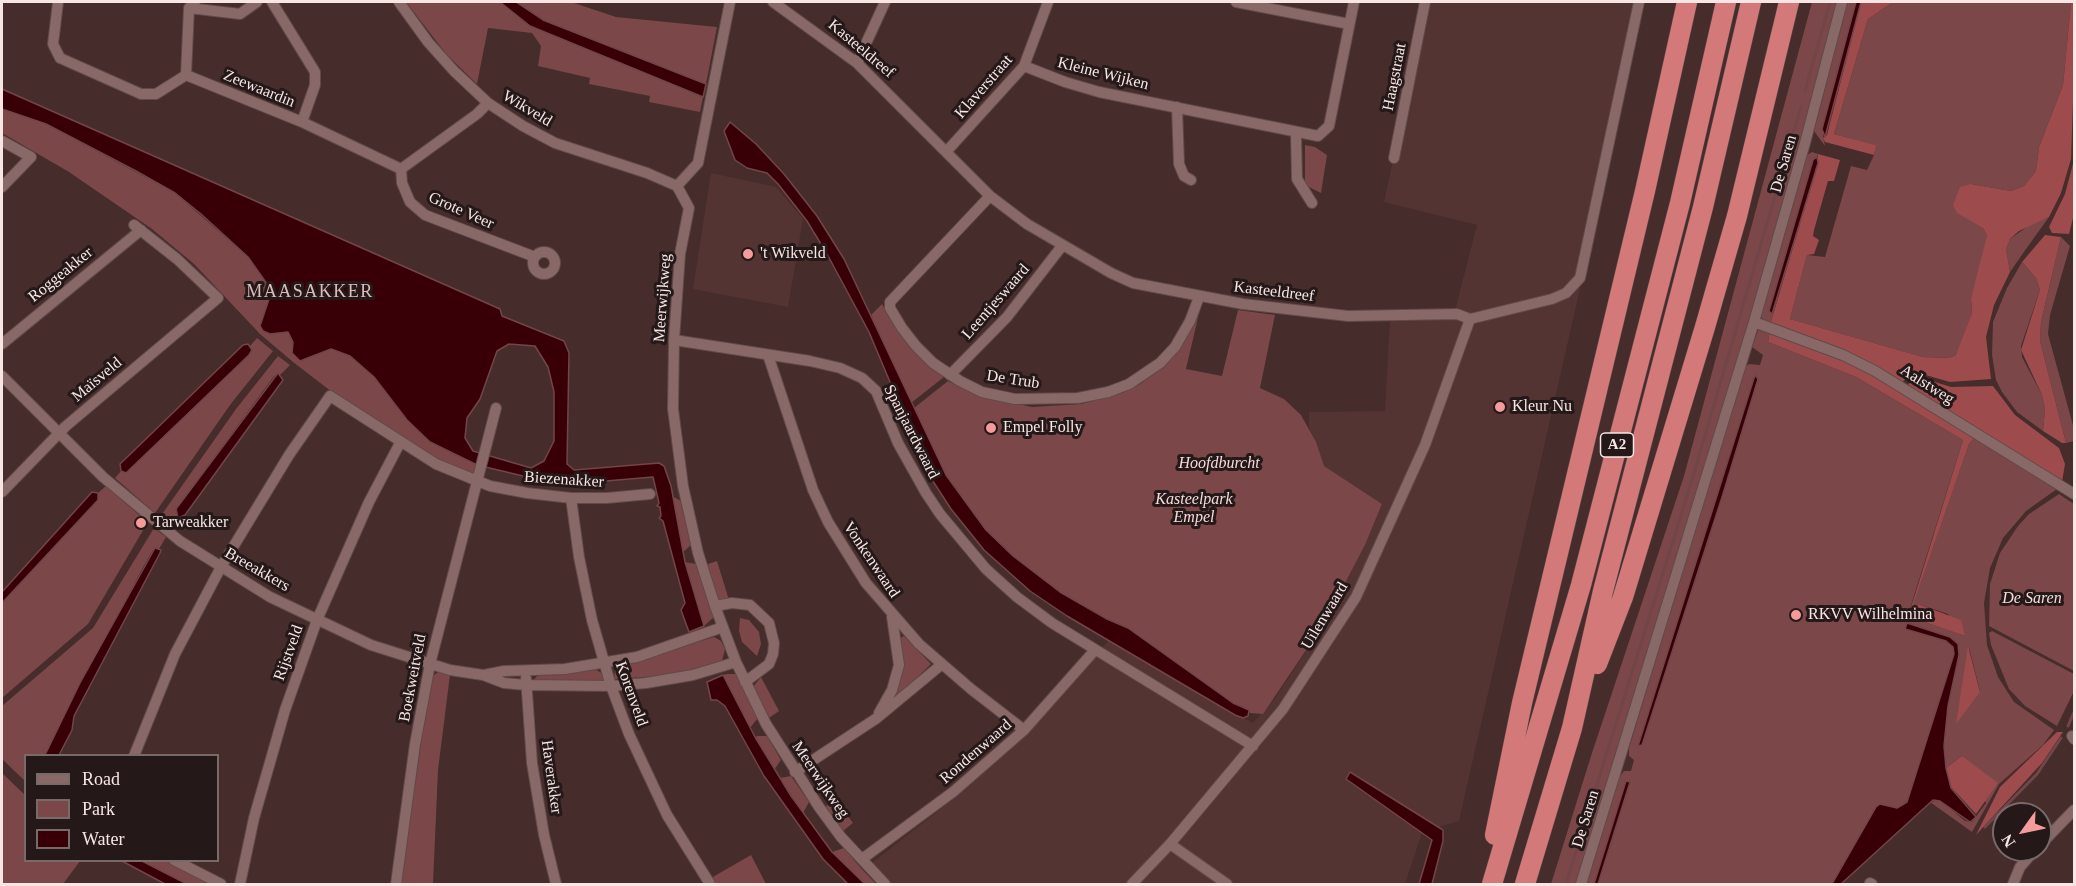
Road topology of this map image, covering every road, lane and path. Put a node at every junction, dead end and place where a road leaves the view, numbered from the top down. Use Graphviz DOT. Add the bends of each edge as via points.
graph roads {
  1 [pos="58,2"];
  2 [pos="257,2"];
  3 [pos="272,2"];
  4 [pos="399,2"];
  5 [pos="730,2"];
  6 [pos="773,2"];
  7 [pos="885,2"];
  8 [pos="1048,2"];
  9 [pos="1236,2"];
  10 [pos="1353,2"];
  11 [pos="1425,2"];
  12 [pos="1639,2"];
  13 [pos="1687,2"];
  14 [pos="1726,2"];
  15 [pos="1751,2"];
  16 [pos="1789,2"];
  17 [pos="1842,2"];
  18 [pos="192,5"];
  19 [pos="1349,24"];
  20 [pos="857,63"];
  21 [pos="1024,66"];
  22 [pos="186,75"];
  23 [pos="488,103"];
  24 [pos="1177,107"];
  25 [pos="302,122"];
  26 [pos="1296,134"];
  27 [pos="2,141"];
  28 [pos="946,152"];
  29 [pos="1394,158"];
  30 [pos="401,169"];
  31 [pos="1191,180"];
  32 [pos="677,186"];
  33 [pos="2,187"];
  34 [pos="990,196"];
  35 [pos="1312,203"];
  36 [pos="137,227"];
  37 [pos="1062,246"];
  38 [pos="535,256"];
  39 [pos="1199,297"];
  40 [pos="1470,319"];
  41 [pos="1754,322"];
  42 [pos="674,340"];
  43 [pos="2,344"];
  44 [pos="768,355"];
  45 [pos="950,375"];
  46 [pos="2,376"];
  47 [pos="496,408"];
  48 [pos="59,433"];
  49 [pos="400,443"];
  50 [pos="476,481"];
  51 [pos="2,492"];
  52 [pos="650,494"];
  53 [pos="2074,494"];
  54 [pos="571,498"];
  55 [pos="221,567"];
  56 [pos="715,606"];
  57 [pos="892,616"];
  58 [pos="317,620"];
  59 [pos="723,627"];
  60 [pos="1095,650"];
  61 [pos="604,663"];
  62 [pos="736,663"];
  63 [pos="430,664"];
  64 [pos="941,664"];
  65 [pos="526,672"];
  66 [pos="483,675"];
  67 [pos="745,682"];
  68 [pos="526,685"];
  69 [pos="611,686"];
  70 [pos="877,718"];
  71 [pos="1572,728"];
  72 [pos="1024,730"];
  73 [pos="1253,746"];
  74 [pos="135,754"];
  75 [pos="795,772"];
  76 [pos="2074,810"];
  77 [pos="2052,833"];
  78 [pos="1170,844"];
  79 [pos="862,859"];
  80 [pos="176,862"];
  81 [pos="2024,862"];
  82 [pos="221,885"];
  83 [pos="240,885"];
  84 [pos="396,885"];
  85 [pos="556,885"];
  86 [pos="710,885"];
  87 [pos="885,885"];
  88 [pos="1132,885"];
  89 [pos="1227,885"];
  90 [pos="1484,885"];
  91 [pos="1492,885"];
  92 [pos="1525,885"];
  93 [pos="1581,885"];
  94 [pos="2013,885"];
  1 -- 22 [label="street" via="53,44 60,58 141,94 156,94"];
  2 -- 18 [label="street" via="240,14"];
  3 -- 25 [label="street" via="315,72 315,85"];
  4 -- 23 [label="street, Wikveld" via="428,42"];
  5 -- 32 [label="street" via="698,163"];
  6 -- 20 [label="street, Kasteeldreef"];
  7 -- 20 [label="street"];
  8 -- 21 [label="street, Klaverstraat"];
  9 -- 19 [label="street"];
  10 -- 19 [label="street"];
  11 -- 29 [label="street, Haagstraat"];
  12 -- 40 [label="street, Kasteeldreef" via="1580,278 1566,293 1552,299"];
  13 -- 90 [label="highway, A2" via="1522,703"];
  14 -- 91 [label="highway, A2" via="1680,203 1581,585"];
  15 -- 71 [label="highway, A2"];
  16 -- 71 [label="highway, A2" via="1737,216 1705,327 1623,597"];
  17 -- 41 [label="street, De Saren"];
  18 -- 22 [label="street"];
  19 -- 26 [label="street, Kleine Wijken" via="1329,126 1318,136"];
  20 -- 28 [label="street, Kasteeldreef"];
  21 -- 24 [label="street, Kleine Wijken" via="1099,92"];
  21 -- 28 [label="street, Klaverstraat"];
  22 -- 25 [label="street, Zeewaardin"];
  23 -- 30 [label="street"];
  23 -- 32 [label="street, Wikveld" via="555,143"];
  24 -- 26 [label="street, Kleine Wijken"];
  24 -- 31 [label="street" via="1179,164 1184,176"];
  25 -- 30 [label="street, Zeewaardin"];
  26 -- 35 [label="street" via="1297,179"];
  27 -- 33 [label="street" via="31,157"];
  28 -- 34 [label="street, Kasteeldreef"];
  30 -- 38 [label="street, Grote Veer" via="410,202 425,215"];
  32 -- 42 [label="street, Meerwijkweg" via="689,208 680,254"];
  34 -- 37 [label="street, Kasteeldreef"];
  34 -- 45 [label="street, De Trub" via="890,302 916,346"];
  36 -- 43 [label="street, Roggeakker"];
  36 -- 48 [label="street, Maïsveld" via="218,298"];
  37 -- 39 [label="street, Kasteeldreef" via="1133,283"];
  37 -- 45 [label="street, Leentjeswaard" via="1007,317"];
  39 -- 40 [label="street, Kasteeldreef" via="1348,316 1457,314"];
  39 -- 45 [label="street, De Trub" via="1175,347 1160,363 1129,384 1108,392 1068,399 1015,399 982,392"];
  40 -- 73 [label="street, Uilenwaard" via="1425,445 1356,597 1283,709"];
  41 -- 53 [label="street, Aalstweg" via="1875,371"];
  41 -- 93 [label="street, De Saren"];
  42 -- 44 [label="street, Spanjaardwaard"];
  42 -- 56 [label="street, Meerwijkweg" via="673,409 683,486"];
  44 -- 57 [label="street, Vonkenwaard" via="800,455 828,522 859,573"];
  44 -- 60 [label="street, Spanjaardwaard" via="840,368 870,384 911,469 962,542 1017,597"];
  46 -- 48 [label="street, Breeakkers"];
  47 -- 50 [label="street"];
  48 -- 51 [label="street, Maïsveld"];
  48 -- 55 [label="street, Breeakkers" via="152,520"];
  49 -- 50 [label="street, Biezenakker"];
  49 -- 55 [label="street, Biezenakker" via="330,396"];
  49 -- 58 [label="street, Rijstveld" via="369,502"];
  50 -- 54 [label="street, Biezenakker" via="527,494"];
  50 -- 63 [label="street, Boekweitveld"];
  52 -- 54 [label="street, Biezenakker"];
  54 -- 61 [label="street, Korenveld" via="579,557"];
  55 -- 58 [label="street, Breeakkers"];
  55 -- 74 [label="street" via="175,654"];
  56 -- 59 [label="street, Meerwijkweg"];
  56 -- 67 [label="street" via="750,605 769,623 774,643 769,664"];
  57 -- 64 [label="street, Vonkenwaard"];
  57 -- 70 [label="street" via="899,665 892,690"];
  58 -- 63 [label="street, Breeakkers" via="371,645"];
  58 -- 83 [label="street, Rijstveld" via="282,721 254,818"];
  59 -- 61 [label="street, Breeakkers" via="648,654"];
  59 -- 62 [label="street, Meerwijkweg"];
  60 -- 72 [label="street, Rondenwaard"];
  60 -- 73 [label="street, Spanjaardwaard"];
  61 -- 65 [label="street, Breeakkers"];
  61 -- 69 [label="street, Korenveld"];
  62 -- 67 [label="street, Meerwijkweg"];
  62 -- 69 [label="street, Breeakkers" via="693,675"];
  63 -- 66 [label="street, Breeakkers"];
  63 -- 84 [label="street, Boekweitveld"];
  64 -- 70 [label="street"];
  64 -- 72 [label="street, Vonkenwaard"];
  65 -- 66 [label="street, Breeakkers"];
  65 -- 68 [label="street, Haverakker"];
  66 -- 68 [label="street, Breeakkers" via="504,683"];
  67 -- 75 [label="street, Meerwijkweg"];
  68 -- 69 [label="street, Breeakkers"];
  68 -- 85 [label="street, Haverakker" via="532,763"];
  69 -- 86 [label="street, Korenveld" via="667,815"];
  70 -- 75 [label="street"];
  71 -- 92 [label="highway, A2"];
  72 -- 79 [label="street, Rondenwaard" via="953,792"];
  73 -- 78 [label="street, Uilenwaard"];
  75 -- 79 [label="street, Meerwijkweg" via="841,837"];
  76 -- 77 [label="street"];
  78 -- 88 [label="street, Uilenwaard"];
  78 -- 89 [label="street"];
  79 -- 87 [label="street, Meerwijkweg"];
  80 -- 82 [label="street"];
  81 -- 94 [label="street"];
}
